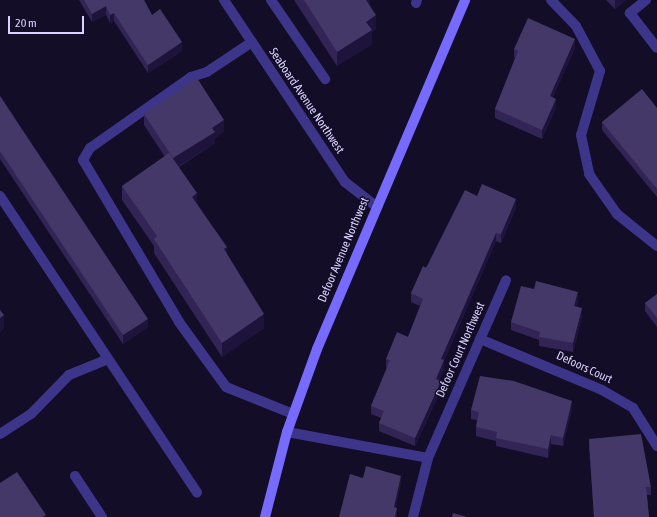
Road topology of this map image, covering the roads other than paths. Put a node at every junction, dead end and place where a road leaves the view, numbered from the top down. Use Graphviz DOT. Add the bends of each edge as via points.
graph roads {
  1 [pos="224,0"];
  2 [pos="271,0"];
  3 [pos="465,0"];
  4 [pos="552,0"];
  5 [pos="646,0"];
  6 [pos="252,42"];
  7 [pos="657,48"];
  8 [pos="324,79"];
  9 [pos="0,196"];
  10 [pos="377,207"];
  11 [pos="657,246"];
  12 [pos="506,280"];
  13 [pos="480,339"];
  14 [pos="108,359"];
  15 [pos="293,414"];
  16 [pos="287,432"];
  17 [pos="0,434"];
  18 [pos="657,446"];
  19 [pos="428,458"];
  20 [pos="75,476"];
  21 [pos="197,492"];
  22 [pos="102,517"];
  23 [pos="265,517"];
  24 [pos="413,517"];
  1 -- 6 [label="street, Seaboard Avenue Northwest"];
  2 -- 8 [label="street"];
  3 -- 10 [label="street, Defoor Avenue Northwest"];
  4 -- 11 [label="street" via="576,26 600,71 581,135 589,174 617,214"];
  5 -- 7 [label="street" via="630,13"];
  6 -- 10 [label="street, Seaboard Avenue Northwest" via="345,182"];
  6 -- 15 [label="street" via="207,72 191,76 90,148 83,160 179,322 226,387"];
  9 -- 14 [label="street"];
  10 -- 15 [label="street, Defoor Avenue Northwest"];
  12 -- 13 [label="street, Defoor Court Northwest"];
  13 -- 18 [label="street, Defoors Court" via="602,390 633,408"];
  13 -- 19 [label="street, Defoor Court Northwest"];
  14 -- 17 [label="street" via="69,375 31,414"];
  14 -- 21 [label="street"];
  15 -- 16 [label="street, Defoor Avenue Northwest"];
  16 -- 19 [label="street"];
  16 -- 23 [label="street, Defoor Avenue Northwest"];
  19 -- 24 [label="street, Defoor Court Northwest"];
  20 -- 22 [label="street"];
}
